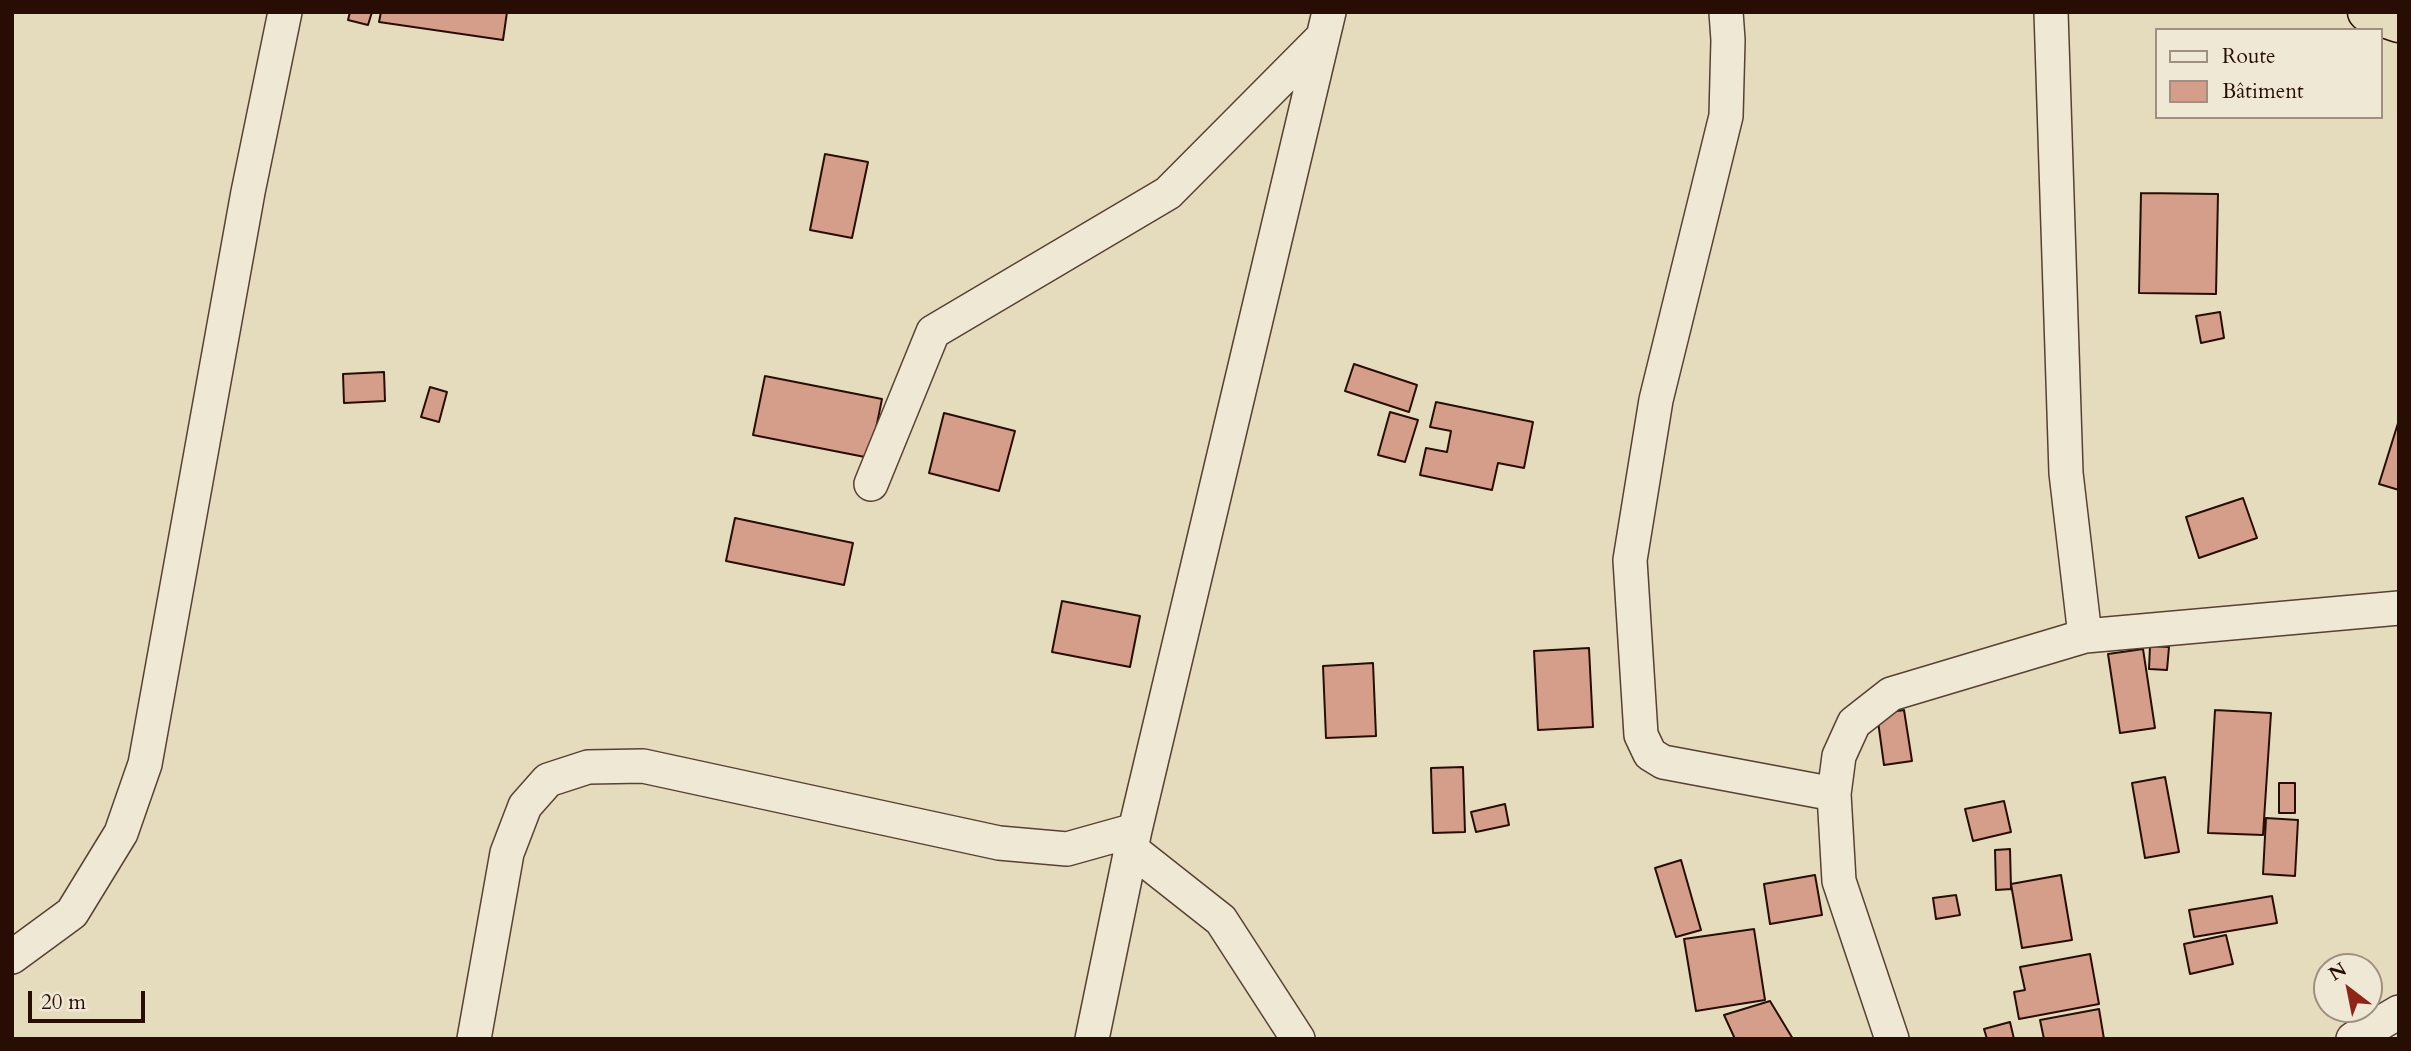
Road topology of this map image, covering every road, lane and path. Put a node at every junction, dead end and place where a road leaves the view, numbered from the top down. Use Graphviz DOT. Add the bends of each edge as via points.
graph roads {
  1 [pos="285,12"];
  2 [pos="1726,12"];
  3 [pos="2051,12"];
  4 [pos="2367,12"];
  5 [pos="2399,23"];
  6 [pos="1326,25"];
  7 [pos="871,484"];
  8 [pos="2399,608"];
  9 [pos="2085,636"];
  10 [pos="1834,794"];
  11 [pos="1133,840"];
  12 [pos="12,957"];
  13 [pos="2399,1012"];
  14 [pos="474,1039"];
  15 [pos="1092,1039"];
  16 [pos="1298,1039"];
  17 [pos="1892,1039"];
  18 [pos="2353,1039"];
  1 -- 12 [label="street" via="145,764 121,833 72,913"];
  2 -- 10 [label="street" via="1726,116 1656,400 1630,560 1641,735 1650,754 1663,762"];
  3 -- 9 [label="street" via="2066,473"];
  4 -- 5 [label="highway"];
  6 -- 7 [label="street" via="1168,193 933,332"];
  6 -- 11 [label="street"];
  8 -- 9 [label="street"];
  9 -- 10 [label="street" via="1891,694 1854,723 1839,756"];
  10 -- 17 [label="street" via="1839,881"];
  11 -- 14 [label="street" via="1067,849 999,844 643,766 588,767 548,780 525,806 507,853"];
  11 -- 15 [label="street"];
  11 -- 16 [label="street" via="1221,920"];
  13 -- 18 [label="street"];
}
